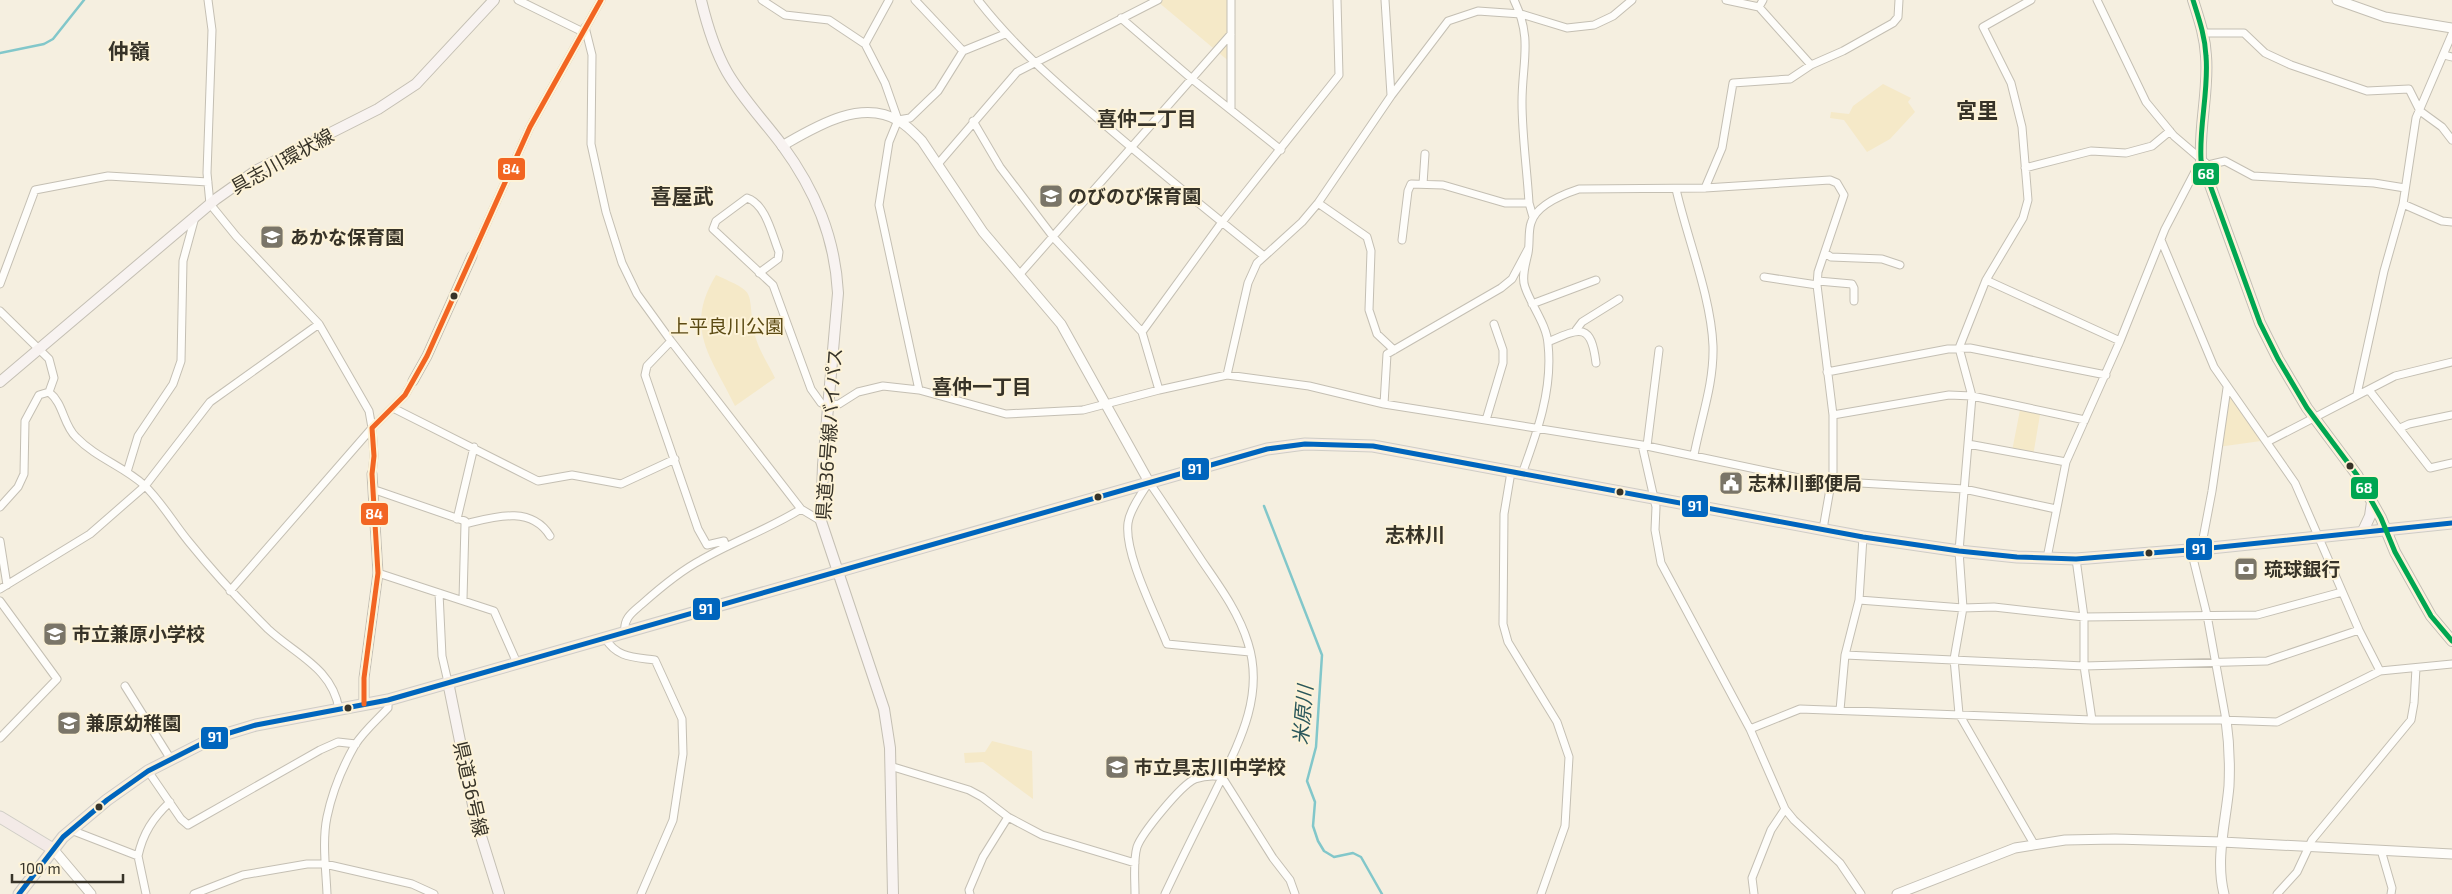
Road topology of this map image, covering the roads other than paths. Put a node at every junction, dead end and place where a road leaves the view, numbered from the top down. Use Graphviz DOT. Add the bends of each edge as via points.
graph roads {
  1 [pos="208,0"];
  2 [pos="494,0"];
  3 [pos="518,0"];
  4 [pos="601,0"];
  5 [pos="701,0"];
  6 [pos="762,0"];
  7 [pos="889,0"];
  8 [pos="915,0"];
  9 [pos="978,0"];
  10 [pos="1158,0"];
  11 [pos="1231,0"];
  12 [pos="1337,0"];
  13 [pos="1385,0"];
  14 [pos="1514,0"];
  15 [pos="1632,0"];
  16 [pos="1726,0"];
  17 [pos="1763,0"];
  18 [pos="1899,0"];
  19 [pos="2031,0"];
  20 [pos="2097,0"];
  21 [pos="2193,0"];
  22 [pos="2337,0"];
  23 [pos="1759,8"];
  24 [pos="1521,14"];
  25 [pos="1121,18"];
  26 [pos="2452,28"];
  27 [pos="584,30"];
  28 [pos="2203,33"];
  29 [pos="1005,34"];
  30 [pos="1231,34"];
  31 [pos="2452,34"];
  32 [pos="865,44"];
  33 [pos="963,51"];
  34 [pos="2444,55"];
  35 [pos="2452,57"];
  36 [pos="1033,63"];
  37 [pos="1811,65"];
  38 [pos="1192,80"];
  39 [pos="1391,96"];
  40 [pos="1231,109"];
  41 [pos="2420,111"];
  42 [pos="898,120"];
  43 [pos="973,122"];
  44 [pos="2170,131"];
  45 [pos="2452,140"];
  46 [pos="782,146"];
  47 [pos="1132,148"];
  48 [pos="1281,150"];
  49 [pos="1426,154"];
  50 [pos="2201,160"];
  51 [pos="938,164"];
  52 [pos="2025,168"];
  53 [pos="208,182"];
  54 [pos="1423,184"];
  55 [pos="1705,188"];
  56 [pos="2405,188"];
  57 [pos="1676,189"];
  58 [pos="1318,203"];
  59 [pos="1528,203"];
  60 [pos="210,204"];
  61 [pos="2403,204"];
  62 [pos="195,216"];
  63 [pos="1533,217"];
  64 [pos="1222,222"];
  65 [pos="2452,222"];
  66 [pos="1054,238"];
  67 [pos="1402,240"];
  68 [pos="2161,240"];
  69 [pos="1530,246"];
  70 [pos="1824,254"];
  71 [pos="472,256"];
  72 [pos="1264,256"];
  73 [pos="1900,265"];
  74 [pos="759,273"];
  75 [pos="1020,274"];
  76 [pos="1764,277"];
  77 [pos="1596,280"];
  78 [pos="1986,280"];
  79 [pos="1818,283"];
  80 [pos="0,284"];
  81 [pos="1619,299"];
  82 [pos="1854,301"];
  83 [pos="1532,304"];
  84 [pos="0,310"];
  85 [pos="319,324"];
  86 [pos="1494,324"];
  87 [pos="1576,330"];
  88 [pos="1142,332"];
  89 [pos="671,341"];
  90 [pos="2120,341"];
  91 [pos="1548,342"];
  92 [pos="40,348"];
  93 [pos="1959,348"];
  94 [pos="1394,350"];
  95 [pos="1659,350"];
  96 [pos="2452,362"];
  97 [pos="1596,363"];
  98 [pos="1827,372"];
  99 [pos="2106,375"];
  100 [pos="1227,376"];
  101 [pos="413,381"];
  102 [pos="0,382"];
  103 [pos="2226,388"];
  104 [pos="919,390"];
  105 [pos="1159,390"];
  106 [pos="2369,390"];
  107 [pos="49,392"];
  108 [pos="2357,394"];
  109 [pos="1972,396"];
  110 [pos="1384,404"];
  111 [pos="828,405"];
  112 [pos="1106,406"];
  113 [pos="393,408"];
  114 [pos="1833,415"];
  115 [pos="2452,415"];
  116 [pos="2314,418"];
  117 [pos="1486,420"];
  118 [pos="2085,420"];
  119 [pos="372,428"];
  120 [pos="1539,428"];
  121 [pos="2400,428"];
  122 [pos="2267,442"];
  123 [pos="1968,444"];
  124 [pos="1645,446"];
  125 [pos="474,447"];
  126 [pos="1694,455"];
  127 [pos="675,459"];
  128 [pos="2066,462"];
  129 [pos="2452,463"];
  130 [pos="127,472"];
  131 [pos="1517,473"];
  132 [pos="372,474"];
  133 [pos="1830,481"];
  134 [pos="1149,482"];
  135 [pos="145,486"];
  136 [pos="1964,489"];
  137 [pos="373,492"];
  138 [pos="1654,499"];
  139 [pos="2372,502"];
  140 [pos="0,507"];
  141 [pos="801,509"];
  142 [pos="2056,509"];
  143 [pos="457,518"];
  144 [pos="821,521"];
  145 [pos="465,524"];
  146 [pos="2451,525"];
  147 [pos="1823,529"];
  148 [pos="2387,530"];
  149 [pos="2362,532"];
  150 [pos="550,536"];
  151 [pos="1863,537"];
  152 [pos="2319,538"];
  153 [pos="0,541"];
  154 [pos="726,547"];
  155 [pos="2196,550"];
  156 [pos="1959,551"];
  157 [pos="2048,558"];
  158 [pos="2076,558"];
  159 [pos="837,571"];
  160 [pos="378,574"];
  161 [pos="3,587"];
  162 [pos="230,591"];
  163 [pos="2342,592"];
  164 [pos="439,593"];
  165 [pos="463,599"];
  166 [pos="1859,600"];
  167 [pos="0,601"];
  168 [pos="1963,608"];
  169 [pos="2207,615"];
  170 [pos="2084,617"];
  171 [pos="2360,630"];
  172 [pos="625,632"];
  173 [pos="604,638"];
  174 [pos="2452,641"];
  175 [pos="1250,652"];
  176 [pos="1845,655"];
  177 [pos="1954,659"];
  178 [pos="517,663"];
  179 [pos="2214,663"];
  180 [pos="2452,664"];
  181 [pos="2084,666"];
  182 [pos="2416,668"];
  183 [pos="2380,671"];
  184 [pos="448,682"];
  185 [pos="126,686"];
  186 [pos="388,700"];
  187 [pos="364,704"];
  188 [pos="339,709"];
  189 [pos="1840,710"];
  190 [pos="1959,714"];
  191 [pos="2092,720"];
  192 [pos="2226,720"];
  193 [pos="1750,729"];
  194 [pos="0,738"];
  195 [pos="356,744"];
  196 [pos="170,758"];
  197 [pos="890,766"];
  198 [pos="148,771"];
  199 [pos="1222,777"];
  200 [pos="170,802"];
  201 [pos="1785,809"];
  202 [pos="0,817"];
  203 [pos="1008,817"];
  204 [pos="71,830"];
  205 [pos="2222,842"];
  206 [pos="2034,844"];
  207 [pos="2309,846"];
  208 [pos="53,849"];
  209 [pos="2381,850"];
  210 [pos="2452,854"];
  211 [pos="138,856"];
  212 [pos="1135,863"];
  213 [pos="325,864"];
  214 [pos="20,894"];
  215 [pos="91,894"];
  216 [pos="146,894"];
  217 [pos="194,894"];
  218 [pos="327,894"];
  219 [pos="434,894"];
  220 [pos="499,894"];
  221 [pos="642,894"];
  222 [pos="893,894"];
  223 [pos="970,894"];
  224 [pos="1135,894"];
  225 [pos="1165,894"];
  226 [pos="1295,894"];
  227 [pos="1541,894"];
  228 [pos="1754,894"];
  229 [pos="1861,894"];
  230 [pos="1897,894"];
  231 [pos="2224,894"];
  232 [pos="2277,894"];
  233 [pos="2391,894"];
  1 -- 53 [label="street" via="212,30"];
  2 -- 60 [label="main road, 具志川環状線" via="416,84 378,109 258,170"];
  3 -- 27 [label="street"];
  4 -- 27 [label="street"];
  5 -- 46 [label="main road, 県道36号線バイパス" via="708,28 728,73"];
  6 -- 32 [label="street" via="785,15 829,20"];
  7 -- 32 [label="street"];
  8 -- 33 [label="street"];
  9 -- 29 [label="street"];
  10 -- 25 [label="street"];
  11 -- 30 [label="street"];
  12 -- 48 [label="street" via="1339,75"];
  13 -- 39 [label="street"];
  14 -- 24 [label="street"];
  15 -- 24 [label="street" via="1613,16 1594,25 1567,28"];
  16 -- 23 [label="street"];
  17 -- 23 [label="street"];
  18 -- 37 [label="street" via="1898,17 1893,23"];
  19 -- 52 [label="street" via="1983,27 2011,83 2022,127"];
  20 -- 44 [label="street" via="2146,102"];
  21 -- 28 [label="main road"];
  22 -- 26 [label="street" via="2385,17"];
  23 -- 37 [label="street"];
  24 -- 39 [label="street" via="1478,11 1448,21"];
  24 -- 59 [label="street" via="1527,46 1522,103"];
  25 -- 36 [label="street"];
  25 -- 38 [label="street"];
  27 -- 71 [label="street" via="530,127"];
  27 -- 89 [label="street" via="592,55 591,144 606,212 637,294"];
  28 -- 41 [label="street" via="2244,34 2264,54 2367,91 2409,89"];
  28 -- 50 [label="main road" via="2207,69 2199,138"];
  29 -- 33 [label="street"];
  29 -- 36 [label="street"];
  30 -- 38 [label="street"];
  30 -- 40 [label="street"];
  31 -- 34 [label="street"];
  32 -- 42 [label="street" via="885,83"];
  33 -- 42 [label="street" via="938,91 910,118"];
  34 -- 35 [label="street"];
  34 -- 41 [label="street"];
  36 -- 43 [label="street" via="1017,72"];
  36 -- 47 [label="street"];
  37 -- 55 [label="street" via="1790,79 1733,83 1722,148"];
  38 -- 40 [label="street"];
  38 -- 47 [label="street"];
  39 -- 58 [label="street"];
  40 -- 48 [label="street"];
  41 -- 45 [label="street" via="2442,127"];
  41 -- 56 [label="street" via="2416,118"];
  42 -- 46 [label="street" via="873,113 844,116"];
  42 -- 51 [label="street" via="922,142"];
  42 -- 104 [label="street" via="889,142 879,205"];
  43 -- 51 [label="street"];
  43 -- 66 [label="street" via="1000,167"];
  44 -- 50 [label="street"];
  44 -- 52 [label="street" via="2152,146 2126,153 2091,151"];
  46 -- 111 [label="main road, 県道36号線バイパス" via="819,206 830,236 836,268 836,324"];
  47 -- 64 [label="street"];
  47 -- 66 [label="street"];
  48 -- 64 [label="street"];
  49 -- 54 [label="street"];
  50 -- 56 [label="street" via="2208,165 2225,160 2253,176 2374,183"];
  50 -- 68 [label="street"];
  50 -- 116 [label="main road" via="2260,322 2286,375"];
  51 -- 75 [label="street" via="979,226"];
  52 -- 78 [label="street" via="2028,200 2023,218"];
  53 -- 60 [label="street"];
  53 -- 80 [label="street" via="108,176 35,190"];
  54 -- 59 [label="street" via="1443,185 1505,204"];
  54 -- 67 [label="street" via="1411,184 1408,191"];
  55 -- 57 [label="street"];
  55 -- 70 [label="street" via="1830,180 1837,183 1844,195"];
  56 -- 61 [label="street"];
  57 -- 63 [label="street" via="1579,189 1542,208"];
  57 -- 126 [label="street" via="1706,303 1713,345 1711,387"];
  58 -- 72 [label="street"];
  58 -- 94 [label="street" via="1367,237 1371,251 1370,310 1377,334"];
  59 -- 63 [label="street"];
  60 -- 62 [label="main road, 具志川環状線"];
  60 -- 85 [label="street"];
  61 -- 65 [label="street" via="2442,221"];
  61 -- 108 [label="street" via="2384,271"];
  62 -- 92 [label="main road, 具志川環状線"];
  62 -- 130 [label="street" via="183,261 181,361 173,384 138,436"];
  63 -- 69 [label="street"];
  64 -- 72 [label="street"];
  64 -- 88 [label="street"];
  66 -- 75 [label="street"];
  66 -- 88 [label="street"];
  68 -- 90 [label="street"];
  68 -- 103 [label="street" via="2214,367"];
  69 -- 83 [label="street" via="1524,285"];
  69 -- 94 [label="street" via="1512,279 1502,288"];
  70 -- 73 [label="street" via="1882,259"];
  70 -- 79 [label="street"];
  71 -- 101 [label="street"];
  72 -- 100 [label="street" via="1248,283"];
  74 -- 74 [label="street" via="713,229 716,221 746,198 753,200 763,212 778,252 778,259"];
  74 -- 111 [label="street" via="774,285 811,389 821,403"];
  75 -- 112 [label="street" via="1061,324"];
  76 -- 79 [label="street"];
  77 -- 83 [label="street"];
  78 -- 90 [label="street"];
  78 -- 93 [label="street"];
  79 -- 82 [label="street" via="1852,284"];
  79 -- 98 [label="street"];
  81 -- 87 [label="street" via="1582,322"];
  83 -- 91 [label="street"];
  84 -- 92 [label="street"];
  85 -- 119 [label="street" via="370,411"];
  85 -- 135 [label="street" via="210,402"];
  86 -- 117 [label="street" via="1503,350 1503,363"];
  87 -- 91 [label="street"];
  87 -- 97 [label="street" via="1584,332 1593,342"];
  88 -- 105 [label="street"];
  89 -- 127 [label="street" via="647,366 645,375"];
  89 -- 141 [label="street"];
  90 -- 99 [label="street"];
  91 -- 120 [label="street" via="1548,382"];
  92 -- 102 [label="main road, 具志川環状線"];
  92 -- 107 [label="street" via="49,359 54,378"];
  93 -- 98 [label="street"];
  93 -- 99 [label="street"];
  93 -- 109 [label="street"];
  94 -- 110 [label="street" via="1386,354"];
  95 -- 124 [label="street"];
  96 -- 106 [label="street" via="2395,376"];
  98 -- 114 [label="street"];
  99 -- 118 [label="street"];
  100 -- 105 [label="street"];
  100 -- 110 [label="street" via="1309,386"];
  101 -- 113 [label="street"];
  103 -- 122 [label="street"];
  103 -- 155 [label="street" via="2212,491"];
  104 -- 111 [label="street" via="883,386 858,392 839,404"];
  104 -- 112 [label="street" via="1006,414"];
  105 -- 112 [label="street"];
  106 -- 108 [label="street"];
  106 -- 121 [label="street"];
  107 -- 130 [label="street" via="57,398 74,436 95,455"];
  107 -- 140 [label="street" via="39,395 25,421 24,474 18,487"];
  108 -- 116 [label="street"];
  109 -- 114 [label="street" via="1949,395"];
  109 -- 118 [label="street"];
  109 -- 123 [label="street"];
  110 -- 117 [label="street"];
  111 -- 144 [label="main road, 県道36号線バイパス"];
  112 -- 134 [label="street"];
  113 -- 119 [label="street"];
  113 -- 125 [label="street"];
  114 -- 133 [label="street" via="1833,472"];
  115 -- 121 [label="street"];
  116 -- 122 [label="street"];
  116 -- 139 [label="main road" via="2357,475"];
  117 -- 120 [label="street"];
  118 -- 128 [label="street"];
  119 -- 132 [label="street"];
  119 -- 162 [label="street"];
  120 -- 124 [label="street"];
  120 -- 131 [label="street"];
  121 -- 129 [label="street" via="2430,468"];
  122 -- 152 [label="street" via="2295,483"];
  123 -- 128 [label="street"];
  123 -- 136 [label="street"];
  124 -- 126 [label="street"];
  124 -- 138 [label="street"];
  125 -- 127 [label="street" via="538,481 572,475 620,484"];
  125 -- 143 [label="street"];
  126 -- 133 [label="street" via="1808,480"];
  127 -- 154 [label="street" via="706,545 724,541"];
  128 -- 142 [label="street"];
  130 -- 135 [label="street"];
  131 -- 134 [label="main road" via="1373,446 1306,444 1267,449"];
  131 -- 138 [label="main road"];
  131 -- 227 [label="street" via="1504,514 1503,624 1508,642 1557,722 1569,757 1565,826"];
  132 -- 137 [label="street"];
  133 -- 136 [label="street"];
  133 -- 147 [label="street"];
  134 -- 159 [label="main road"];
  134 -- 175 [label="street" via="1226,596"];
  134 -- 175 [label="street" via="1128,523 1131,554 1167,644"];
  135 -- 161 [label="street" via="90,534"];
  135 -- 162 [label="street"];
  136 -- 142 [label="street"];
  136 -- 156 [label="street"];
  137 -- 143 [label="street"];
  137 -- 160 [label="street"];
  138 -- 147 [label="main road"];
  138 -- 193 [label="street" via="1655,530 1662,563"];
  139 -- 148 [label="main road"];
  139 -- 149 [label="main road" via="2370,516"];
  141 -- 144 [label="street"];
  141 -- 154 [label="street" via="777,524"];
  142 -- 157 [label="street"];
  143 -- 145 [label="street"];
  144 -- 159 [label="main road, 県道36号線バイパス"];
  145 -- 150 [label="street" via="496,516 528,517 544,527"];
  145 -- 165 [label="street"];
  146 -- 148 [label="main road"];
  147 -- 151 [label="main road"];
  148 -- 149 [label="main road"];
  148 -- 174 [label="main road" via="2395,552 2430,616"];
  149 -- 152 [label="main road"];
  151 -- 156 [label="main road"];
  151 -- 166 [label="street"];
  152 -- 155 [label="main road"];
  152 -- 163 [label="street"];
  153 -- 161 [label="street"];
  154 -- 172 [label="street" via="700,560 654,594 627,619"];
  155 -- 158 [label="main road"];
  155 -- 169 [label="street"];
  156 -- 157 [label="main road"];
  156 -- 168 [label="street"];
  157 -- 158 [label="main road"];
  158 -- 170 [label="street"];
  159 -- 172 [label="main road"];
  159 -- 197 [label="main road, 県道36号線バイパス" via="879,689"];
  160 -- 164 [label="street"];
  160 -- 187 [label="street" via="364,678"];
  162 -- 188 [label="street" via="276,636 326,676"];
  163 -- 169 [label="street" via="2257,614"];
  163 -- 171 [label="street"];
  164 -- 165 [label="street"];
  164 -- 184 [label="street" via="442,656"];
  165 -- 178 [label="street" via="494,611"];
  166 -- 168 [label="street"];
  166 -- 176 [label="street"];
  167 -- 194 [label="street" via="57,679"];
  168 -- 170 [label="street" via="1994,607"];
  168 -- 177 [label="street"];
  169 -- 170 [label="street"];
  169 -- 179 [label="street"];
  170 -- 181 [label="street"];
  171 -- 179 [label="street" via="2267,661"];
  171 -- 183 [label="street"];
  172 -- 173 [label="main road"];
  173 -- 178 [label="main road"];
  173 -- 221 [label="street" via="611,649 655,660 682,718 683,754 673,820"];
  175 -- 199 [label="street" via="1253,688 1248,714 1238,745"];
  176 -- 177 [label="street"];
  176 -- 189 [label="street"];
  177 -- 181 [label="street"];
  177 -- 190 [label="street"];
  178 -- 184 [label="main road"];
  179 -- 181 [label="street"];
  179 -- 192 [label="street"];
  180 -- 182 [label="street"];
  181 -- 191 [label="street"];
  182 -- 183 [label="street"];
  182 -- 207 [label="street" via="2411,720"];
  183 -- 192 [label="street" via="2277,722"];
  184 -- 186 [label="main road"];
  184 -- 220 [label="main road, 県道36号線" via="476,820"];
  185 -- 196 [label="street"];
  186 -- 187 [label="main road"];
  186 -- 195 [label="street" via="388,708"];
  187 -- 188 [label="main road"];
  188 -- 196 [label="main road" via="256,725 212,738"];
  189 -- 190 [label="street"];
  189 -- 193 [label="street" via="1800,708"];
  190 -- 191 [label="street"];
  190 -- 206 [label="street"];
  191 -- 192 [label="street"];
  192 -- 205 [label="street" via="2229,770"];
  193 -- 201 [label="street"];
  195 -- 200 [label="street" via="338,742 320,750 188,825"];
  195 -- 213 [label="street" via="343,770 327,818"];
  196 -- 198 [label="main road"];
  197 -- 203 [label="street" via="969,790"];
  197 -- 222 [label="main road, 県道36号線バイパス"];
  198 -- 200 [label="street"];
  198 -- 204 [label="main road"];
  199 -- 212 [label="street" via="1214,775 1194,780 1168,803 1140,839"];
  199 -- 225 [label="street"];
  199 -- 226 [label="street" via="1290,880"];
  200 -- 211 [label="street" via="147,828"];
  201 -- 228 [label="street" via="1771,830 1752,878"];
  201 -- 229 [label="street" via="1840,863"];
  202 -- 208 [label="main road"];
  203 -- 212 [label="street" via="1042,835"];
  203 -- 223 [label="street" via="983,857"];
  204 -- 208 [label="main road"];
  204 -- 211 [label="street"];
  205 -- 206 [label="street" via="2096,838"];
  205 -- 207 [label="street"];
  205 -- 231 [label="street"];
  206 -- 230 [label="street" via="1995,855"];
  207 -- 209 [label="street"];
  207 -- 232 [label="street" via="2297,872"];
  208 -- 214 [label="main road"];
  208 -- 215 [label="street"];
  209 -- 210 [label="street"];
  209 -- 233 [label="street"];
  211 -- 216 [label="street"];
  212 -- 224 [label="street"];
  213 -- 217 [label="street" via="243,875"];
  213 -- 218 [label="street"];
  213 -- 219 [label="street" via="412,884"];
}
